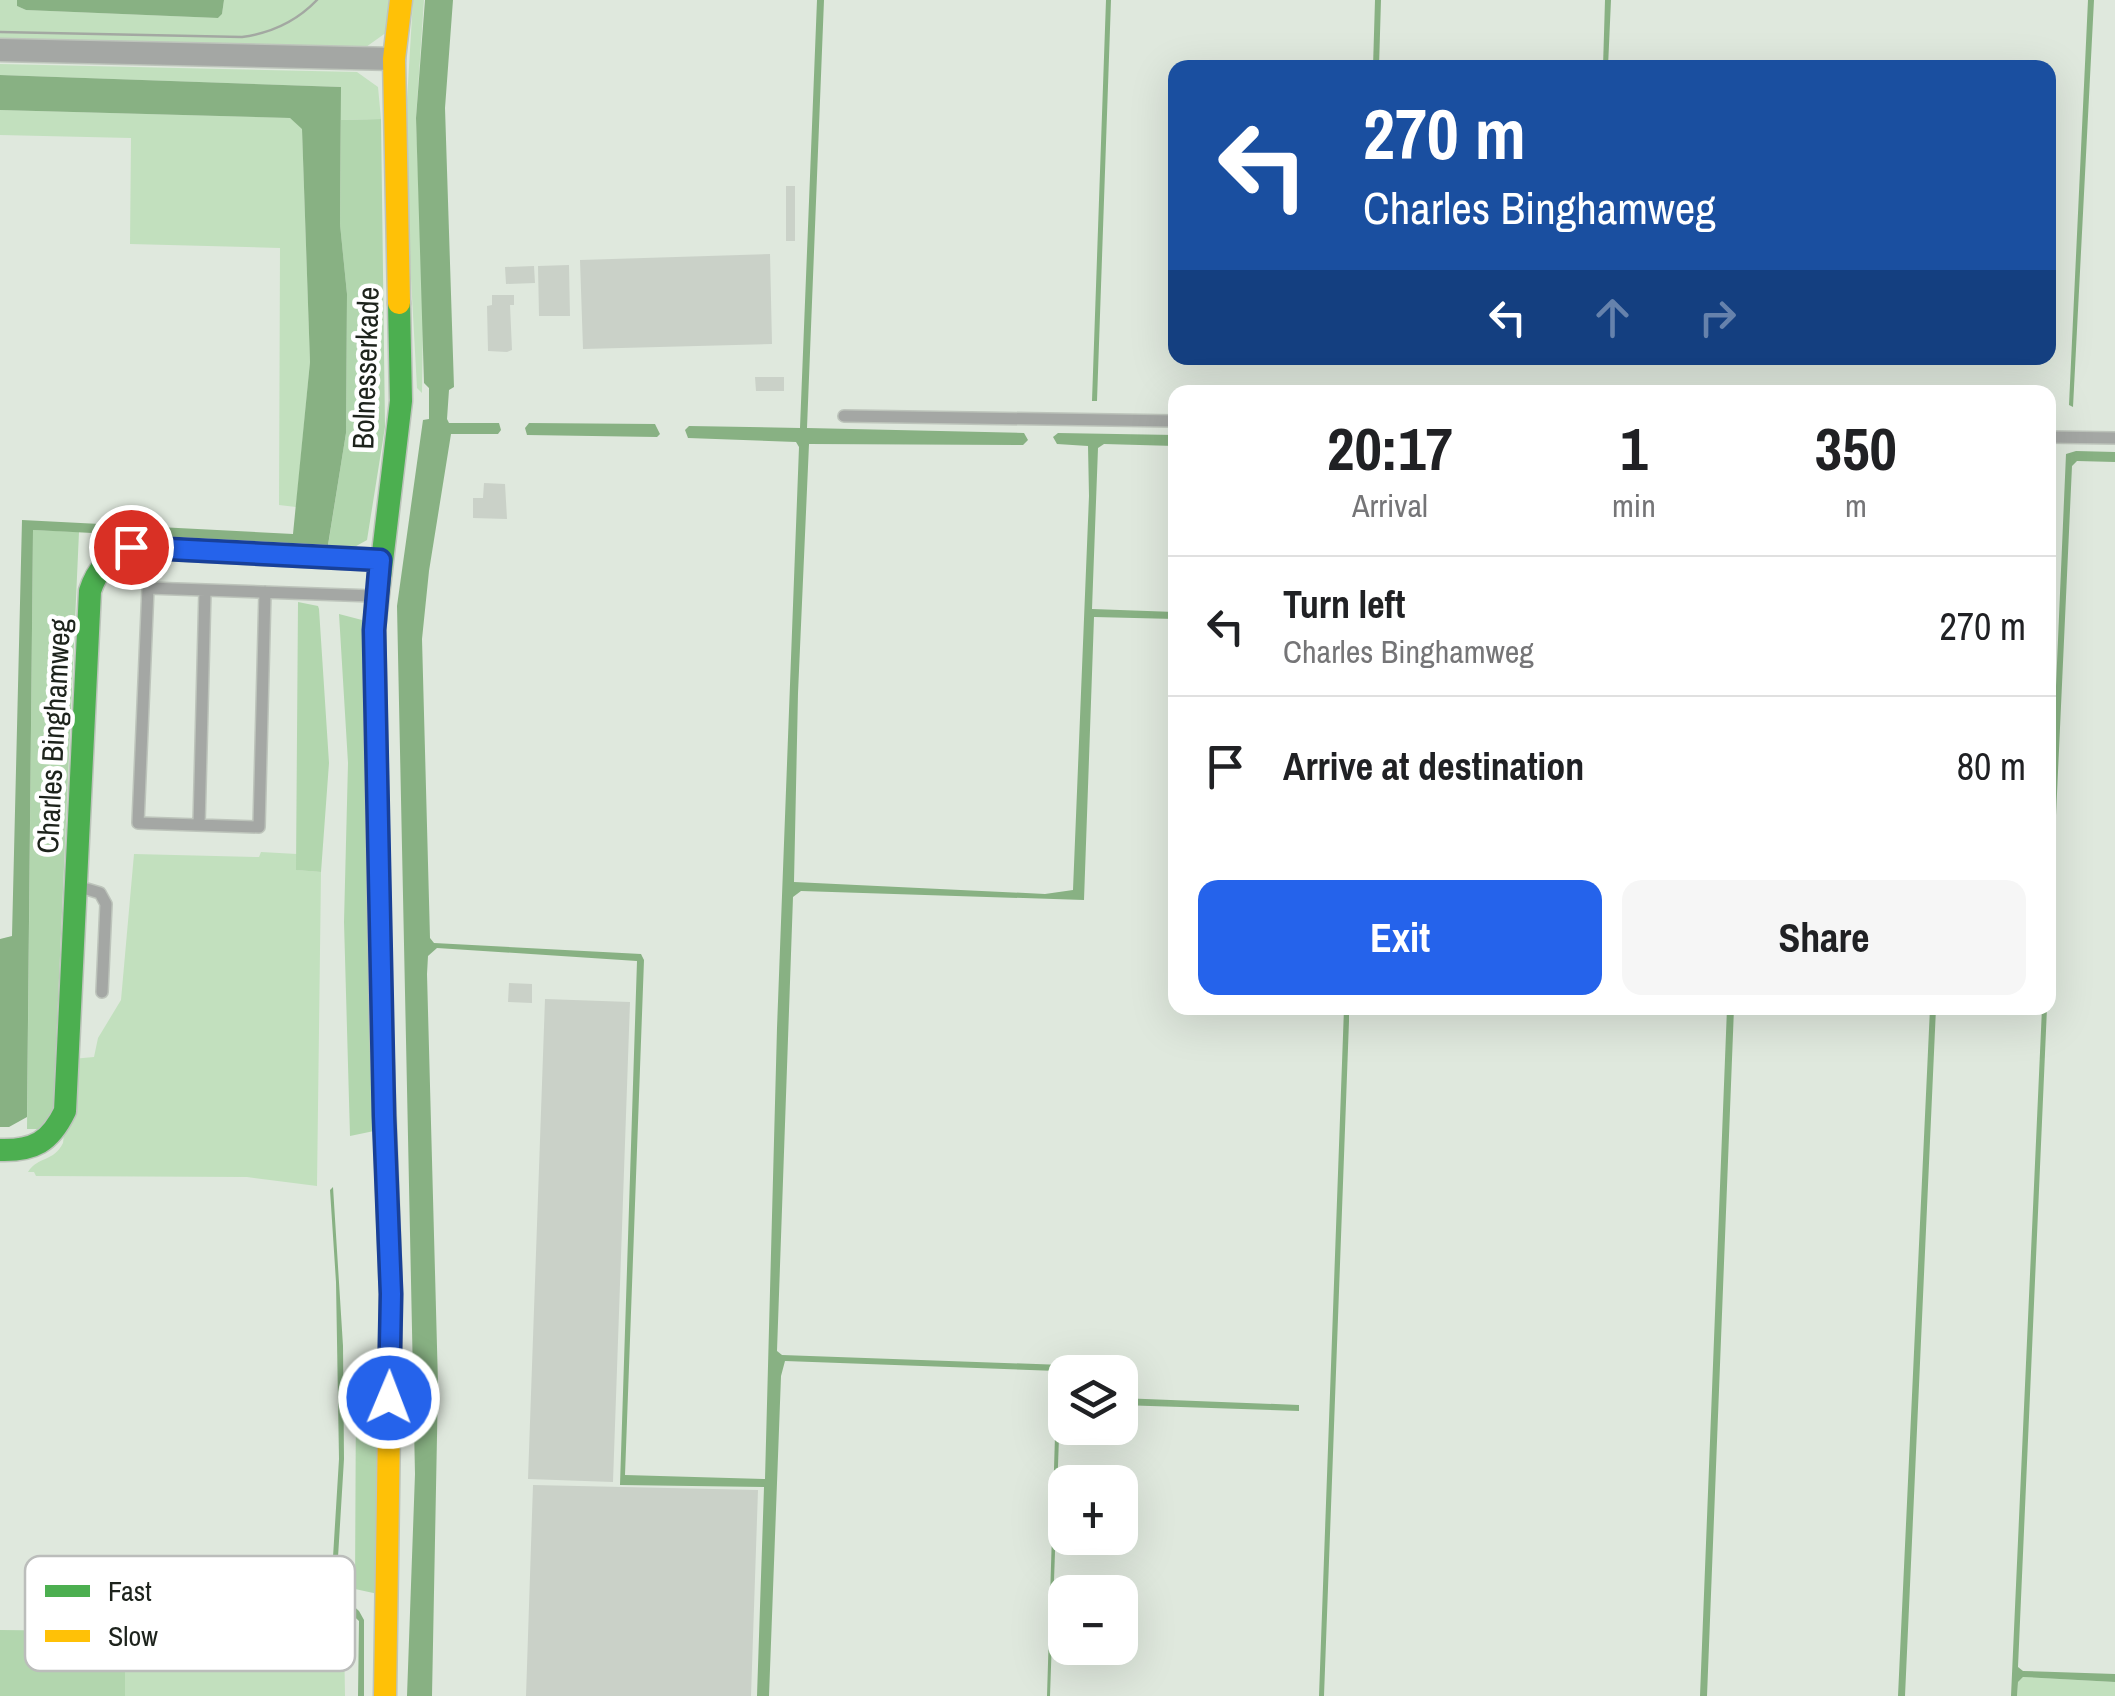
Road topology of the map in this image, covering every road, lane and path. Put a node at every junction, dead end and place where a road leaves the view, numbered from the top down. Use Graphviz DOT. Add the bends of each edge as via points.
graph roads {
  1 [pos="400,0"];
  2 [pos="0,50"];
  3 [pos="394,59"];
  4 [pos="844,416"];
  5 [pos="1168,422"];
  6 [pos="2056,437"];
  7 [pos="2115,438"];
  8 [pos="380,560"];
  9 [pos="205,590"];
  10 [pos="266,592"];
  11 [pos="377,596"];
  12 [pos="199,825"];
  13 [pos="76,887"];
  14 [pos="102,992"];
  15 [pos="0,1150"];
  16 [pos="385,1696"];
  1 -- 3 [label="street, Bolnesserkade"];
  2 -- 3 [label="street"];
  3 -- 8 [label="street, Bolnesserkade" via="401,401"];
  4 -- 5 [label="lane"];
  6 -- 7 [label="lane"];
  8 -- 11 [label="street, Bolnesserkade"];
  8 -- 13 [label="street, Charles Binghamweg" via="131,547 107,561 90,592"];
  9 -- 10 [label="lane"];
  9 -- 12 [label="lane"];
  9 -- 12 [label="lane" via="148,588 138,823"];
  10 -- 11 [label="lane"];
  10 -- 12 [label="lane" via="259,827"];
  11 -- 16 [label="street, Bolnesserkade" via="391,1294"];
  13 -- 14 [label="lane" via="100,893 106,904"];
  13 -- 15 [label="street, Charles Binghamweg" via="65,1111 55,1134 40,1146"];
}
